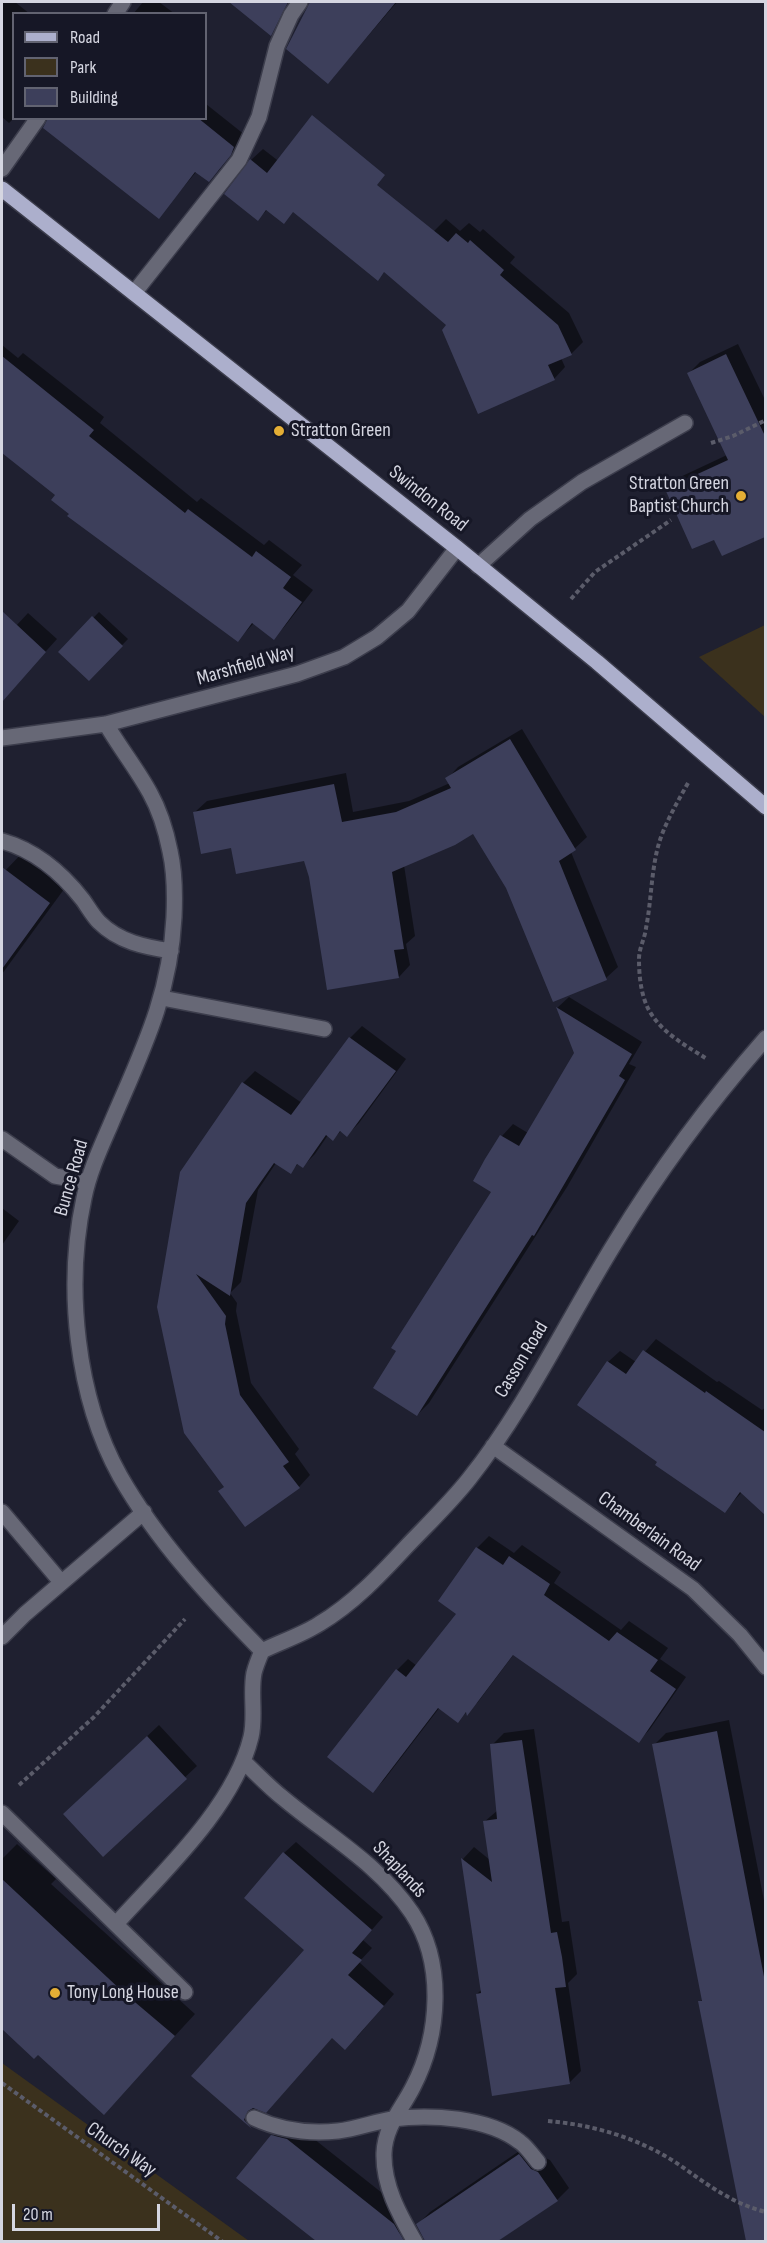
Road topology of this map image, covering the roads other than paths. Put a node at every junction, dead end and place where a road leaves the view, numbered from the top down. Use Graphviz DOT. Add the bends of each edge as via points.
graph roads {
  1 [pos="300,2"];
  2 [pos="37,120"];
  3 [pos="2,169"];
  4 [pos="2,189"];
  5 [pos="134,293"];
  6 [pos="685,423"];
  7 [pos="457,548"];
  8 [pos="478,566"];
  9 [pos="106,724"];
  10 [pos="2,738"];
  11 [pos="765,807"];
  12 [pos="2,841"];
  13 [pos="171,951"];
  14 [pos="162,998"];
  15 [pos="324,1029"];
  16 [pos="765,1038"];
  17 [pos="2,1139"];
  18 [pos="88,1182"];
  19 [pos="494,1446"];
  20 [pos="2,1512"];
  21 [pos="144,1512"];
  22 [pos="62,1582"];
  23 [pos="2,1637"];
  24 [pos="262,1651"];
  25 [pos="765,1667"];
  26 [pos="243,1761"];
  27 [pos="2,1813"];
  28 [pos="116,1924"];
  29 [pos="185,1992"];
  30 [pos="254,2118"];
  31 [pos="393,2119"];
  32 [pos="538,2162"];
  33 [pos="415,2241"];
  1 -- 5 [label="street" via="277,46 259,117 239,160"];
  2 -- 3 [label="street"];
  4 -- 5 [label="main road, Swindon Road"];
  5 -- 7 [label="main road, Swindon Road"];
  6 -- 8 [label="street" via="582,482 530,519"];
  7 -- 8 [label="main road, Swindon Road"];
  7 -- 9 [label="street, Marshfield Way" via="408,611 344,657 297,675"];
  8 -- 11 [label="main road, Swindon Road"];
  9 -- 10 [label="street, Marshfield Way"];
  9 -- 13 [label="street, Bunce Road" via="152,795 161,818 175,884"];
  12 -- 13 [label="street" via="21,846 47,864 66,880 99,922 118,936 141,947"];
  13 -- 14 [label="street, Bunce Road"];
  14 -- 15 [label="street"];
  14 -- 18 [label="street, Bunce Road"];
  16 -- 19 [label="street, Casson Road" via="683,1138 655,1179"];
  17 -- 18 [label="street" via="55,1176"];
  18 -- 21 [label="street, Bunce Road" via="78,1230 76,1267 76,1305 85,1380 104,1444"];
  19 -- 24 [label="street, Casson Road" via="438,1514 351,1600 318,1625"];
  19 -- 25 [label="street, Chamberlain Road" via="693,1589 740,1635"];
  20 -- 22 [label="street"];
  21 -- 22 [label="street"];
  21 -- 24 [label="street, Bunce Road" via="208,1594"];
  22 -- 23 [label="street"];
  24 -- 26 [label="street" via="254,1673 251,1735"];
  26 -- 28 [label="street" via="210,1817"];
  26 -- 31 [label="street, Shaplands" via="393,1889 426,1940 434,1968 436,2008 414,2086"];
  27 -- 28 [label="street"];
  28 -- 29 [label="street"];
  30 -- 31 [label="street" via="293,2131 338,2131"];
  31 -- 32 [label="street" via="483,2123 521,2143"];
  31 -- 33 [label="street, Shaplands" via="384,2151 388,2187"];
}
